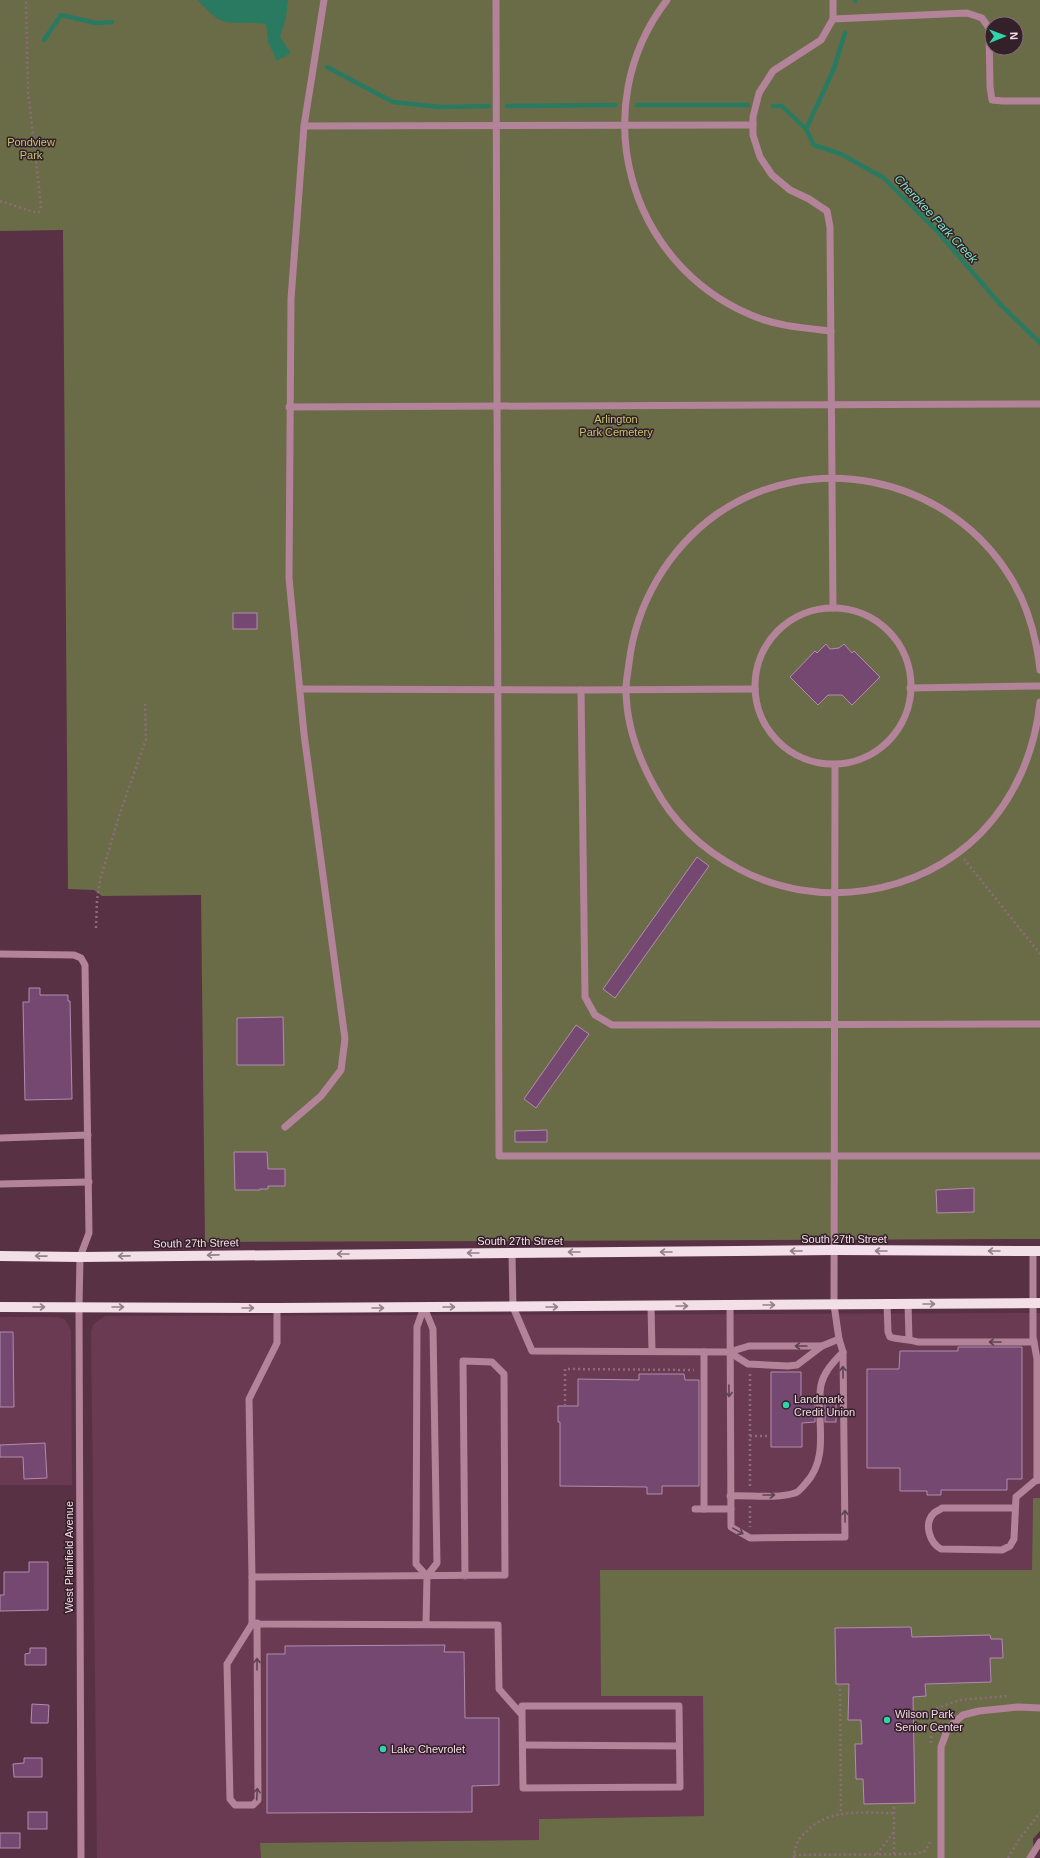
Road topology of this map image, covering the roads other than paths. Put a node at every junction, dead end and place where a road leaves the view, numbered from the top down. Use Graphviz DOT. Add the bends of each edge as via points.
graph roads {
  1 [pos="324,0"];
  2 [pos="496,0"];
  3 [pos="667,0"];
  4 [pos="833,0"];
  5 [pos="833,19"];
  6 [pos="1040,101"];
  7 [pos="753,125"];
  8 [pos="304,126"];
  9 [pos="497,126"];
  10 [pos="624,126"];
  11 [pos="831,331"];
  12 [pos="1040,404"];
  13 [pos="831,405"];
  14 [pos="498,406"];
  15 [pos="289,407"];
  16 [pos="832,478"];
  17 [pos="833,608"];
  18 [pos="1040,670"];
  19 [pos="1040,686"];
  20 [pos="910,688"];
  21 [pos="300,689"];
  22 [pos="626,689"];
  23 [pos="754,689"];
  24 [pos="499,690"];
  25 [pos="581,690"];
  26 [pos="1040,702"];
  27 [pos="835,764"];
  28 [pos="834,894"];
  29 [pos="0,954"];
  30 [pos="834,1024"];
  31 [pos="1040,1024"];
  32 [pos="285,1127"];
  33 [pos="88,1135"];
  34 [pos="0,1138"];
  35 [pos="836,1156"];
  36 [pos="1040,1156"];
  37 [pos="89,1182"];
  38 [pos="0,1184"];
  39 [pos="835,1250"];
  40 [pos="1036,1251"];
  41 [pos="512,1252"];
  42 [pos="0,1256"];
  43 [pos="80,1257"];
  44 [pos="1037,1303"];
  45 [pos="887,1304"];
  46 [pos="908,1304"];
  47 [pos="730,1305"];
  48 [pos="834,1305"];
  49 [pos="651,1306"];
  50 [pos="0,1307"];
  51 [pos="80,1307"];
  52 [pos="424,1307"];
  53 [pos="513,1307"];
  54 [pos="277,1308"];
  55 [pos="839,1339"];
  56 [pos="909,1339"];
  57 [pos="1034,1342"];
  58 [pos="822,1346"];
  59 [pos="1038,1350"];
  60 [pos="652,1351"];
  61 [pos="704,1352"];
  62 [pos="729,1352"];
  63 [pos="843,1352"];
  64 [pos="1038,1391"];
  65 [pos="1038,1436"];
  66 [pos="1039,1480"];
  67 [pos="730,1496"];
  68 [pos="1015,1508"];
  69 [pos="695,1509"];
  70 [pos="704,1509"];
  71 [pos="731,1509"];
  72 [pos="252,1576"];
  73 [pos="426,1576"];
  74 [pos="465,1576"];
  75 [pos="254,1623"];
  76 [pos="426,1624"];
  77 [pos="1040,1708"];
  78 [pos="522,1715"];
  79 [pos="523,1745"];
  80 [pos="679,1746"];
  81 [pos="1040,1842"];
  82 [pos="81,1858"];
  83 [pos="941,1858"];
  84 [pos="1030,1858"];
  1 -- 8 [label="street"];
  2 -- 9 [label="street"];
  3 -- 10 [label="street" via="657,13 639,49 628,82"];
  4 -- 5 [label="street"];
  5 -- 6 [label="street" via="967,12 982,18 988,28 992,100"];
  5 -- 7 [label="street" via="821,40 773,71 759,93"];
  7 -- 10 [label="street"];
  7 -- 11 [label="street" via="753,135 760,157 772,175 790,190 810,199 827,211 830,227"];
  8 -- 9 [label="street"];
  8 -- 15 [label="street" via="291,299"];
  9 -- 10 [label="street"];
  9 -- 14 [label="street"];
  10 -- 11 [label="street" via="627,163 638,200 658,240 685,272 714,296 751,315 789,327"];
  11 -- 13 [label="street"];
  12 -- 13 [label="street"];
  13 -- 14 [label="street"];
  13 -- 16 [label="street"];
  14 -- 15 [label="street"];
  14 -- 24 [label="street"];
  15 -- 21 [label="street" via="289,578"];
  16 -- 17 [label="street"];
  16 -- 18 [label="street" via="873,481 912,493 948,512 980,538 1006,569 1025,605 1037,645"];
  16 -- 22 [label="street" via="792,482 753,494 718,514 687,539 662,571 643,606 631,645"];
  17 -- 20 [label="street" via="872,619 888,632 901,648 906,661"];
  17 -- 23 [label="street" via="812,611 793,619 777,632 764,649 757,668"];
  19 -- 20 [label="street"];
  20 -- 27 [label="street" via="906,711 896,732 879,749 865,757"];
  21 -- 24 [label="street"];
  21 -- 32 [label="street" via="345,1039 341,1070 321,1096"];
  22 -- 23 [label="street"];
  22 -- 25 [label="street"];
  22 -- 28 [label="street" via="631,726 643,765 662,801 688,832 719,859 755,878 794,890"];
  23 -- 27 [label="street" via="759,713 771,734 788,751 810,761"];
  24 -- 25 [label="street"];
  24 -- 35 [label="street" via="499,1156"];
  25 -- 30 [label="street" via="585,997 595,1015 612,1025"];
  26 -- 28 [label="street" via="1038,726 1026,765 1007,801 981,833 949,858 914,878 875,890"];
  27 -- 28 [label="street"];
  28 -- 30 [label="street"];
  29 -- 33 [label="street" via="74,955 81,958 85,965"];
  30 -- 31 [label="street"];
  30 -- 35 [label="street"];
  33 -- 34 [label="street"];
  33 -- 37 [label="street"];
  35 -- 36 [label="street"];
  35 -- 39 [label="street"];
  37 -- 38 [label="street"];
  37 -- 43 [label="street" via="89,1233"];
  40 -- 39 [label="main road, South 27th Street, one-way"];
  39 -- 41 [label="main road, South 27th Street, one-way"];
  39 -- 48 [label="street"];
  40 -- 44 [label="street"];
  41 -- 43 [label="main road, South 27th Street, one-way"];
  41 -- 53 [label="street"];
  43 -- 42 [label="main road, South 27th Street, one-way"];
  43 -- 51 [label="street, West Plainfield Avenue"];
  46 -- 44 [label="main road, one-way"];
  44 -- 57 [label="street"];
  45 -- 46 [label="main road"];
  45 -- 48 [label="main road"];
  45 -- 56 [label="street" via="890,1337"];
  46 -- 56 [label="street"];
  47 -- 48 [label="main road, one-way"];
  49 -- 47 [label="main road, one-way"];
  47 -- 62 [label="street"];
  48 -- 55 [label="street"];
  53 -- 49 [label="main road, one-way"];
  49 -- 60 [label="street"];
  50 -- 51 [label="main road, one-way"];
  51 -- 54 [label="main road, one-way"];
  51 -- 82 [label="street, West Plainfield Avenue"];
  52 -- 53 [label="main road, one-way"];
  54 -- 52 [label="main road, one-way"];
  52 -- 73 [label="street" via="417,1327 416,1564"];
  52 -- 73 [label="street" via="433,1329 437,1563"];
  53 -- 60 [label="street" via="532,1351"];
  54 -- 72 [label="street" via="277,1343 249,1399"];
  55 -- 58 [label="street"];
  55 -- 63 [label="street"];
  57 -- 56 [label="street, one-way" via="918,1342"];
  57 -- 59 [label="street"];
  58 -- 62 [label="street, one-way" via="749,1346"];
  58 -- 62 [label="street" via="797,1365 788,1366 748,1364"];
  59 -- 64 [label="street"];
  60 -- 61 [label="street"];
  61 -- 62 [label="street"];
  61 -- 70 [label="street"];
  62 -- 67 [label="street, one-way"];
  67 -- 63 [label="street, one-way" via="797,1493 810,1478 817,1466 820,1453 821,1386 824,1374"];
  71 -- 63 [label="street, one-way" via="731,1527 750,1538 845,1537"];
  64 -- 65 [label="street"];
  65 -- 66 [label="street"];
  66 -- 68 [label="street" via="1016,1497"];
  67 -- 71 [label="street"];
  68 -- 68 [label="street" via="1014,1539 1010,1546 1002,1550 941,1548 934,1545 930,1536 929,1523 934,1513 942,1508"];
  69 -- 70 [label="street"];
  70 -- 71 [label="street"];
  72 -- 73 [label="street"];
  72 -- 75 [label="street"];
  73 -- 74 [label="street"];
  73 -- 76 [label="street"];
  74 -- 74 [label="street" via="505,1575 504,1374 492,1362 463,1361"];
  75 -- 75 [label="street, one-way" via="227,1664 230,1798 235,1805 253,1805 258,1800"];
  75 -- 76 [label="street"];
  76 -- 78 [label="street" via="498,1625 499,1689"];
  77 -- 83 [label="street" via="1018,1707 979,1711 963,1715 948,1728 941,1747"];
  78 -- 79 [label="street"];
  78 -- 80 [label="street" via="522,1706 679,1706"];
  79 -- 80 [label="street"];
  79 -- 80 [label="street" via="523,1788 680,1787"];
  81 -- 84 [label="street"];
}
